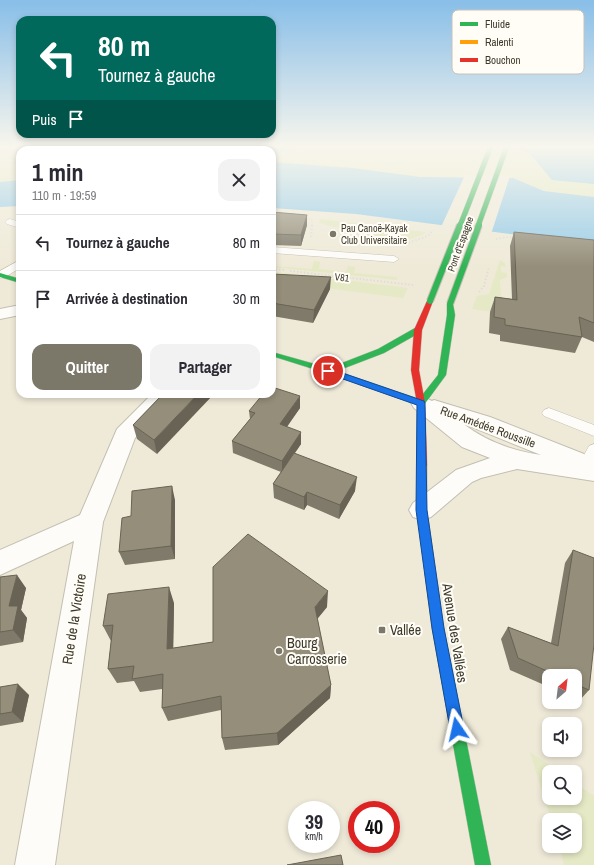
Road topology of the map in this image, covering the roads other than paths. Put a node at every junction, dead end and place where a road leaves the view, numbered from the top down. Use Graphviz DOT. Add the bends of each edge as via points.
graph roads {
  1 [pos="475,186"];
  2 [pos="492,186"];
  3 [pos="10,222"];
  4 [pos="16,224"];
  5 [pos="276,250"];
  6 [pos="394,259"];
  7 [pos="16,265"];
  8 [pos="0,275"];
  9 [pos="16,280"];
  10 [pos="430,301"];
  11 [pos="16,311"];
  12 [pos="0,314"];
  13 [pos="418,330"];
  14 [pos="276,355"];
  15 [pos="328,371"];
  16 [pos="160,398"];
  17 [pos="421,403"];
  18 [pos="549,413"];
  19 [pos="594,431"];
  20 [pos="517,460"];
  21 [pos="592,463"];
  22 [pos="422,510"];
  23 [pos="90,522"];
  24 [pos="0,563"];
  25 [pos="35,865"];
  26 [pos="483,865"];
  1 -- 10 [label="main road, Pont d'Espagne, bridge"];
  2 -- 17 [label="main road, Pont d'Espagne, bridge" via="450,304 452,315 442,375"];
  3 -- 4 [label="lane"];
  5 -- 6 [label="lane"];
  7 -- 8 [label="lane"];
  8 -- 9 [label="main road"];
  10 -- 13 [label="main road, Avenue des Vallées"];
  11 -- 12 [label="street"];
  13 -- 15 [label="main road" via="380,351"];
  13 -- 17 [label="main road, Avenue des Vallées" via="415,370"];
  14 -- 15 [label="main road"];
  15 -- 17 [label="main road"];
  16 -- 23 [label="street, Rue de la Victoire" via="125,435"];
  17 -- 20 [label="street, Rue Amédée Roussille" via="470,441"];
  17 -- 21 [label="street, Rue Amédée Roussille" via="482,422"];
  17 -- 22 [label="main road, Avenue des Vallées"];
  18 -- 19 [label="lane"];
  20 -- 21 [label="street, Rue Amédée Roussille"];
  20 -- 22 [label="street, Rue Amédée Roussille" via="464,476"];
  22 -- 26 [label="main road, Avenue des Vallées" via="438,628"];
  23 -- 24 [label="street"];
  23 -- 25 [label="street, Rue de la Victoire"];
}
